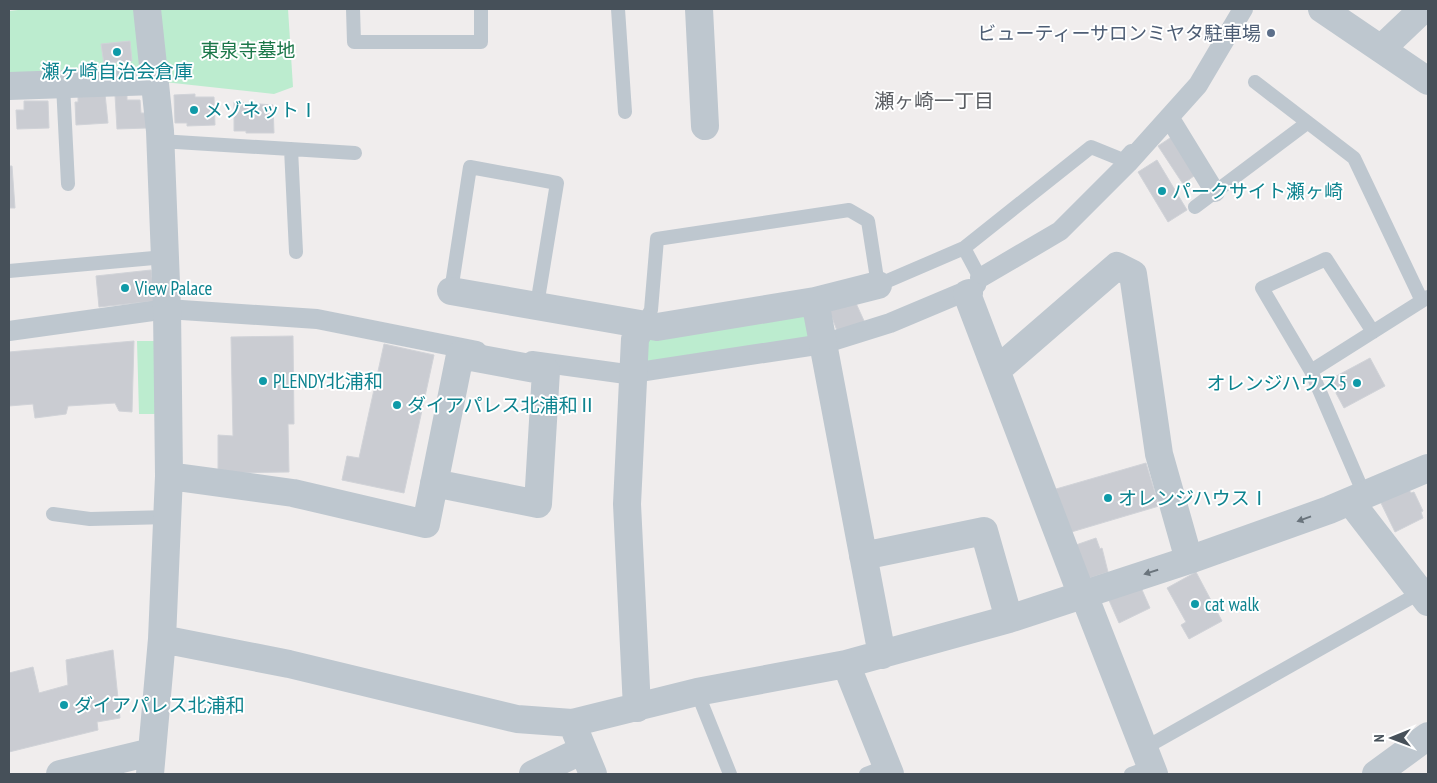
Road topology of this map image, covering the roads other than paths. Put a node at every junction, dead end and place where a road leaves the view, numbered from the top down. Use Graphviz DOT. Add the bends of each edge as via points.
graph roads {
  1 [pos="147,9"];
  2 [pos="353,9"];
  3 [pos="481,9"];
  4 [pos="618,9"];
  5 [pos="699,9"];
  6 [pos="1234,9"];
  7 [pos="1243,9"];
  8 [pos="1322,9"];
  9 [pos="1423,9"];
  10 [pos="1381,49"];
  11 [pos="155,81"];
  12 [pos="1428,81"];
  13 [pos="1255,82"];
  14 [pos="63,85"];
  15 [pos="9,86"];
  16 [pos="625,112"];
  17 [pos="1169,117"];
  18 [pos="1308,123"];
  19 [pos="705,126"];
  20 [pos="160,141"];
  21 [pos="291,149"];
  22 [pos="355,153"];
  23 [pos="68,184"];
  24 [pos="1215,192"];
  25 [pos="1194,207"];
  26 [pos="964,248"];
  27 [pos="296,252"];
  28 [pos="165,257"];
  29 [pos="9,271"];
  30 [pos="878,285"];
  31 [pos="974,286"];
  32 [pos="451,291"];
  33 [pos="1425,299"];
  34 [pos="815,301"];
  35 [pos="537,305"];
  36 [pos="167,309"];
  37 [pos="642,325"];
  38 [pos="9,331"];
  39 [pos="1373,332"];
  40 [pos="823,344"];
  41 [pos="997,370"];
  42 [pos="1310,371"];
  43 [pos="633,373"];
  44 [pos="1428,468"];
  45 [pos="169,476"];
  46 [pos="434,483"];
  47 [pos="1357,498"];
  48 [pos="53,514"];
  49 [pos="169,517"];
  50 [pos="863,556"];
  51 [pos="1189,560"];
  52 [pos="1081,594"];
  53 [pos="1424,597"];
  54 [pos="1009,619"];
  55 [pos="162,639"];
  56 [pos="882,655"];
  57 [pos="846,664"];
  58 [pos="696,692"];
  59 [pos="637,708"];
  60 [pos="572,723"];
  61 [pos="1428,736"];
  62 [pos="588,762"];
  63 [pos="150,763"];
  64 [pos="1145,766"];
  65 [pos="881,772"];
  66 [pos="60,774"];
  67 [pos="533,774"];
  68 [pos="730,774"];
  69 [pos="1376,774"];
  1 -- 11 [label="street"];
  2 -- 3 [label="lane" via="354,42 482,42"];
  4 -- 16 [label="lane"];
  5 -- 19 [label="street"];
  6 -- 26 [label="lane" via="1202,61 1194,82 1123,160 1091,147"];
  7 -- 17 [label="street" via="1198,85"];
  8 -- 10 [label="street"];
  9 -- 10 [label="street"];
  10 -- 12 [label="street"];
  11 -- 14 [label="street"];
  11 -- 20 [label="street"];
  13 -- 18 [label="lane"];
  14 -- 15 [label="street"];
  14 -- 23 [label="lane"];
  17 -- 24 [label="street"];
  17 -- 31 [label="street" via="1060,231"];
  18 -- 24 [label="lane"];
  18 -- 33 [label="lane" via="1354,158"];
  20 -- 21 [label="lane"];
  20 -- 28 [label="street"];
  21 -- 22 [label="lane"];
  21 -- 27 [label="lane"];
  24 -- 25 [label="lane"];
  26 -- 30 [label="lane"];
  26 -- 31 [label="lane"];
  28 -- 29 [label="lane"];
  28 -- 36 [label="street"];
  30 -- 34 [label="street"];
  30 -- 37 [label="lane" via="868,221 849,210 657,239 651,310"];
  31 -- 40 [label="street" via="890,323"];
  31 -- 41 [label="street" via="967,294"];
  32 -- 35 [label="street"];
  32 -- 35 [label="lane" via="470,167 557,183"];
  33 -- 39 [label="lane"];
  34 -- 37 [label="street" via="657,327"];
  34 -- 40 [label="street"];
  35 -- 37 [label="street"];
  36 -- 38 [label="street"];
  36 -- 43 [label="street" via="317,319 510,357"];
  36 -- 45 [label="street"];
  37 -- 43 [label="street" via="635,339"];
  39 -- 42 [label="lane"];
  39 -- 42 [label="lane" via="1326,259 1262,288"];
  40 -- 43 [label="street"];
  40 -- 50 [label="street"];
  41 -- 51 [label="street" via="1117,266 1133,274 1159,454"];
  41 -- 52 [label="street"];
  42 -- 47 [label="lane"];
  43 -- 59 [label="street" via="627,504"];
  44 -- 47 [label="street"];
  45 -- 46 [label="street" via="293,493 426,524"];
  45 -- 49 [label="street"];
  46 -- 46 [label="street" via="538,504 546,371 460,355"];
  47 -- 51 [label="street, one-way"];
  47 -- 53 [label="street"];
  48 -- 49 [label="lane" via="90,519"];
  49 -- 55 [label="street"];
  50 -- 54 [label="street" via="984,531"];
  50 -- 56 [label="street"];
  51 -- 52 [label="street, one-way"];
  52 -- 54 [label="street"];
  52 -- 64 [label="street" via="1086,600"];
  53 -- 64 [label="lane"];
  54 -- 56 [label="street"];
  55 -- 60 [label="street" via="290,664 517,719"];
  55 -- 63 [label="street"];
  56 -- 57 [label="street"];
  57 -- 58 [label="street"];
  57 -- 65 [label="street"];
  58 -- 59 [label="street"];
  58 -- 68 [label="lane"];
  59 -- 60 [label="street"];
  60 -- 62 [label="street"];
  61 -- 69 [label="street"];
  62 -- 67 [label="street"];
  63 -- 66 [label="street"];
}
